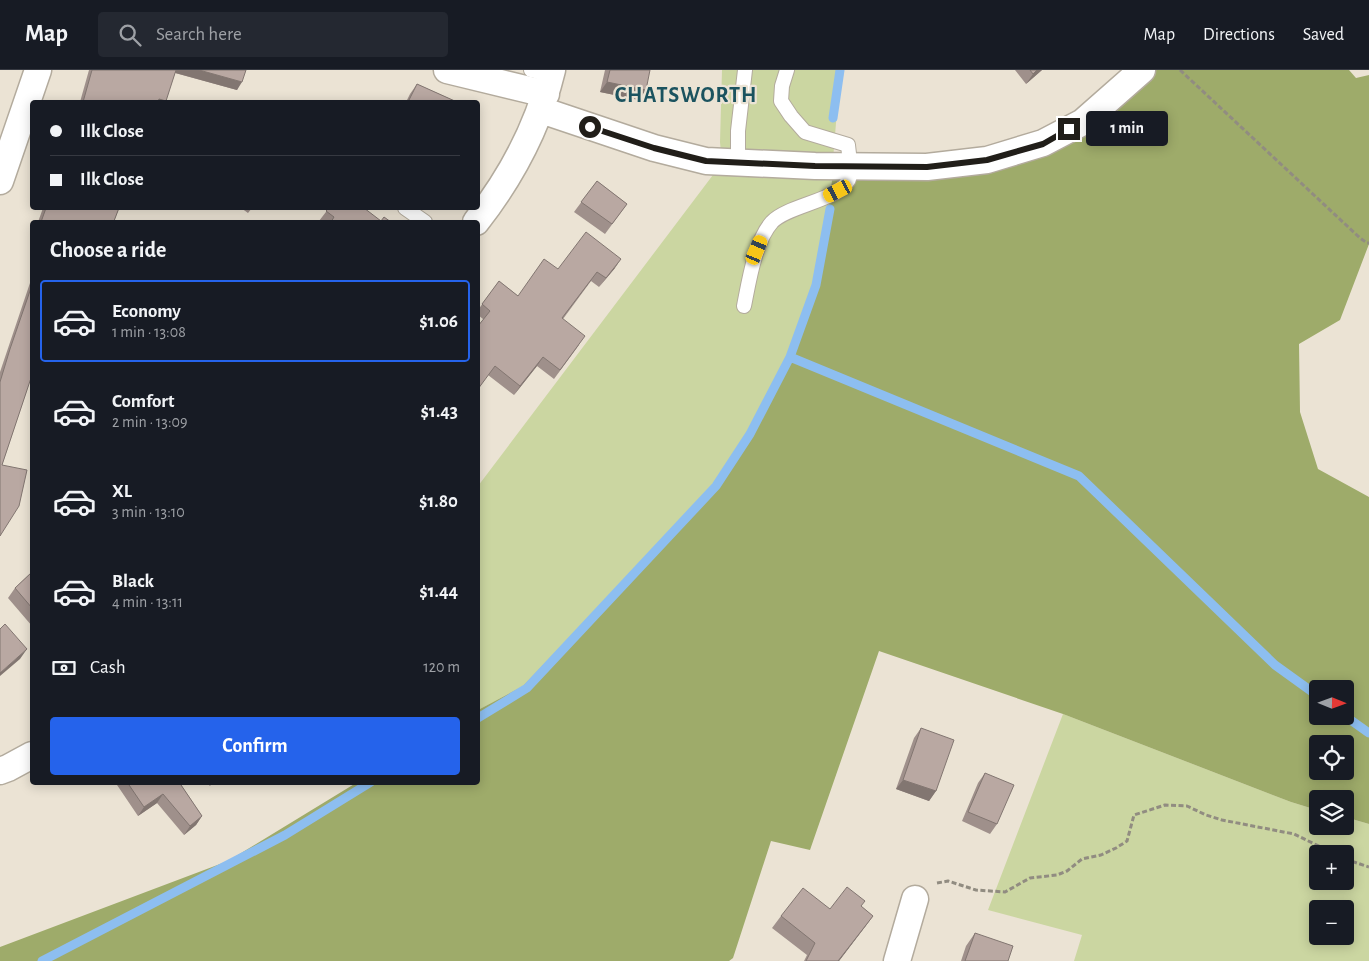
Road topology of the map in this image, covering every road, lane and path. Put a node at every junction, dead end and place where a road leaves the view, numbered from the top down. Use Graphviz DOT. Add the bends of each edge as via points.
graph roads {
  1 [pos="38,70"];
  2 [pos="447,70"];
  3 [pos="745,70"];
  4 [pos="788,70"];
  5 [pos="1142,70"];
  6 [pos="1180,70"];
  7 [pos="544,84"];
  8 [pos="738,163"];
  9 [pos="850,166"];
  10 [pos="0,181"];
  11 [pos="408,210"];
  12 [pos="422,220"];
  13 [pos="478,220"];
  14 [pos="1369,243"];
  15 [pos="744,306"];
  16 [pos="30,756"];
  17 [pos="0,771"];
  18 [pos="1317,845"];
  19 [pos="1354,862"];
  20 [pos="1369,867"];
  21 [pos="915,899"];
  22 [pos="897,961"];
  1 -- 10 [label="street"];
  2 -- 7 [label="street"];
  3 -- 8 [label="lane"];
  4 -- 9 [label="lane" via="781,101 805,132 848,145"];
  5 -- 9 [label="street" via="1083,122 1043,144 987,160 936,166"];
  6 -- 14 [label="path"];
  7 -- 8 [label="street" via="654,148 706,161"];
  7 -- 13 [label="street" via="517,160"];
  8 -- 9 [label="street"];
  9 -- 15 [label="lane" via="848,182 838,191 780,214 770,223 757,250"];
  11 -- 12 [label="lane"];
  16 -- 17 [label="street"];
  18 -- 21 [label="path" via="1294,834 1222,820 1187,806 1165,805 1134,815 1127,841 1101,855 1082,859 1057,875 1030,878 1004,892 940,882 931,884"];
  19 -- 20 [label="path"];
  21 -- 22 [label="street"];
}
